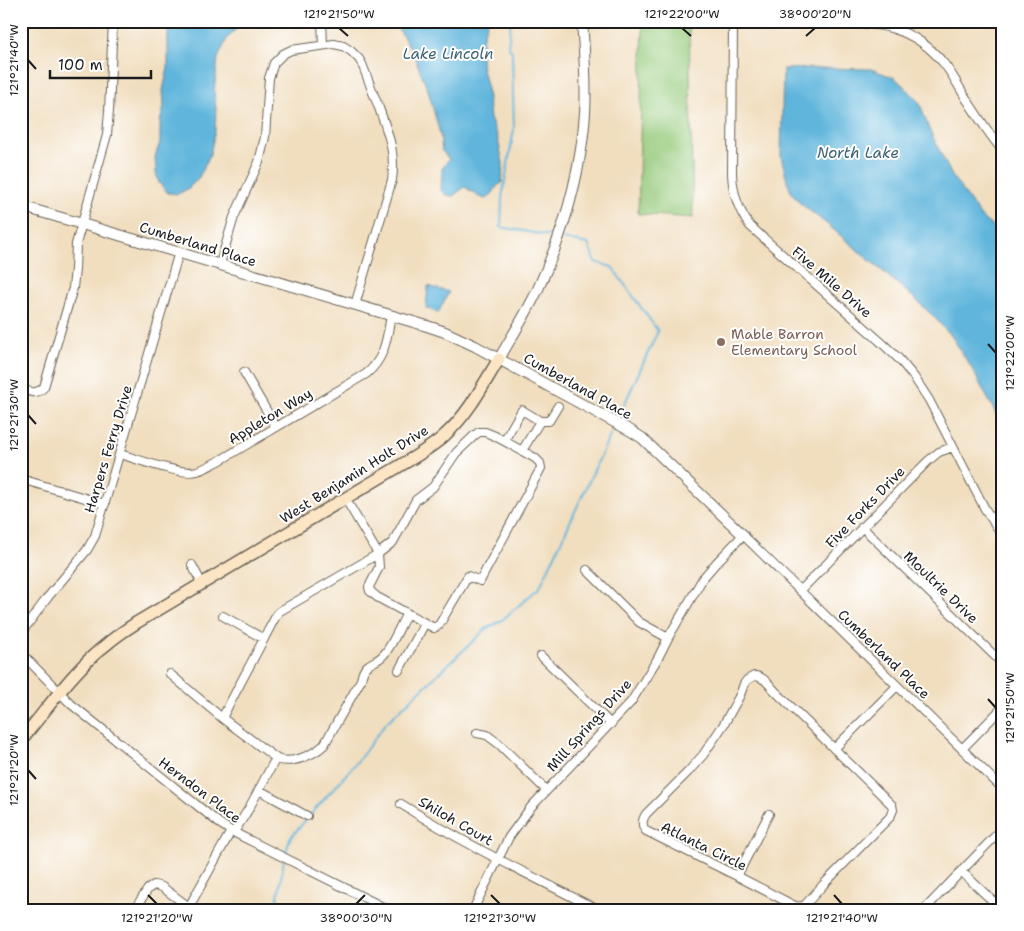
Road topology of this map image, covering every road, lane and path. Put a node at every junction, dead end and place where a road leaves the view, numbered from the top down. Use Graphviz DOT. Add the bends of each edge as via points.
graph roads {
  1 [pos="113,21"];
  2 [pos="322,21"];
  3 [pos="582,21"];
  4 [pos="733,21"];
  5 [pos="834,22"];
  6 [pos="323,45"];
  7 [pos="21,78"];
  8 [pos="21,94"];
  9 [pos="1003,151"];
  10 [pos="21,206"];
  11 [pos="82,223"];
  12 [pos="179,252"];
  13 [pos="220,264"];
  14 [pos="355,305"];
  15 [pos="391,315"];
  16 [pos="499,359"];
  17 [pos="244,372"];
  18 [pos="21,388"];
  19 [pos="558,406"];
  20 [pos="540,421"];
  21 [pos="276,427"];
  22 [pos="504,441"];
  23 [pos="953,447"];
  24 [pos="522,451"];
  25 [pos="120,454"];
  26 [pos="21,479"];
  27 [pos="345,498"];
  28 [pos="104,504"];
  29 [pos="862,527"];
  30 [pos="742,535"];
  31 [pos="1003,536"];
  32 [pos="378,554"];
  33 [pos="192,565"];
  34 [pos="587,570"];
  35 [pos="202,584"];
  36 [pos="800,591"];
  37 [pos="407,613"];
  38 [pos="223,616"];
  39 [pos="425,623"];
  40 [pos="21,633"];
  41 [pos="668,638"];
  42 [pos="264,639"];
  43 [pos="21,653"];
  44 [pos="541,656"];
  45 [pos="1003,664"];
  46 [pos="399,670"];
  47 [pos="170,674"];
  48 [pos="897,686"];
  49 [pos="59,692"];
  50 [pos="1003,707"];
  51 [pos="222,718"];
  52 [pos="611,724"];
  53 [pos="477,733"];
  54 [pos="21,740"];
  55 [pos="834,749"];
  56 [pos="962,749"];
  57 [pos="276,758"];
  58 [pos="1003,789"];
  59 [pos="259,790"];
  60 [pos="546,790"];
  61 [pos="401,804"];
  62 [pos="769,814"];
  63 [pos="307,816"];
  64 [pos="1003,828"];
  65 [pos="233,831"];
  66 [pos="498,859"];
  67 [pos="961,871"];
  68 [pos="737,876"];
  69 [pos="582,906"];
  70 [pos="191,908"];
  71 [pos="1000,908"];
  72 [pos="134,910"];
  73 [pos="389,910"];
  74 [pos="473,910"];
  75 [pos="598,910"];
  76 [pos="924,910"];
  1 -- 11 [label="street" via="107,135"];
  2 -- 6 [label="street"];
  3 -- 16 [label="street, West Benjamin Holt Drive" via="585,113 571,199 537,290"];
  4 -- 5 [label="street"];
  4 -- 23 [label="street, Five Mile Drive" via="732,174 741,212 750,226 899,359 929,400"];
  5 -- 9 [label="street" via="878,24 920,41 946,66"];
  6 -- 13 [label="street" via="287,51 272,66 260,162 234,217"];
  6 -- 14 [label="street" via="343,46 359,58 393,152 392,180"];
  7 -- 8 [label="street" via="25,80"];
  10 -- 11 [label="street, Cumberland Place"];
  11 -- 12 [label="street, Cumberland Place"];
  11 -- 18 [label="street" via="76,244 72,288 46,382 40,391"];
  12 -- 13 [label="street, Cumberland Place"];
  12 -- 25 [label="street, Harpers Ferry Drive"];
  13 -- 14 [label="street, Cumberland Place"];
  14 -- 15 [label="street, Cumberland Place"];
  15 -- 16 [label="street, Cumberland Place" via="445,332"];
  15 -- 21 [label="street, Appleton Way" via="382,354 374,368"];
  16 -- 27 [label="main road, West Benjamin Holt Drive" via="471,405 446,434 421,453"];
  16 -- 30 [label="street, Cumberland Place" via="642,438"];
  17 -- 21 [label="street"];
  19 -- 20 [label="street" via="549,421"];
  20 -- 22 [label="street" via="522,410"];
  20 -- 24 [label="street"];
  21 -- 25 [label="street, Appleton Way" via="196,472 183,472"];
  22 -- 24 [label="street"];
  22 -- 32 [label="street" via="485,432 475,435 456,453 433,487 416,500 393,542"];
  23 -- 29 [label="street, Five Forks Drive" via="928,461"];
  23 -- 31 [label="street, Five Mile Drive" via="984,509"];
  24 -- 39 [label="street" via="535,458 541,468 480,581 468,576 439,624 434,628"];
  25 -- 28 [label="street, Harpers Ferry Drive"];
  26 -- 28 [label="street"];
  27 -- 32 [label="street"];
  27 -- 35 [label="main road, West Benjamin Holt Drive"];
  28 -- 40 [label="street, Harpers Ferry Drive" via="91,544"];
  29 -- 36 [label="street, Five Forks Drive"];
  29 -- 45 [label="street, Moultrie Drive"];
  30 -- 36 [label="street, Cumberland Place"];
  30 -- 41 [label="street, Mill Springs Drive" via="703,578"];
  32 -- 37 [label="street" via="379,567 370,591"];
  32 -- 42 [label="street" via="280,611"];
  33 -- 35 [label="street"];
  34 -- 41 [label="street" via="639,622"];
  35 -- 49 [label="main road, West Benjamin Holt Drive" via="106,644"];
  36 -- 48 [label="street, Cumberland Place"];
  37 -- 39 [label="street"];
  37 -- 57 [label="street" via="381,658 363,670 361,680 324,745 317,752 294,760 283,762"];
  38 -- 42 [label="street"];
  39 -- 46 [label="street"];
  41 -- 52 [label="street, Mill Springs Drive" via="632,702"];
  42 -- 51 [label="street"];
  43 -- 49 [label="street, Herndon Place"];
  44 -- 52 [label="street"];
  47 -- 51 [label="street"];
  48 -- 55 [label="street"];
  48 -- 56 [label="street, Cumberland Place"];
  49 -- 54 [label="main road, West Benjamin Holt Drive"];
  49 -- 65 [label="street, Herndon Place" via="110,736"];
  50 -- 56 [label="street"];
  51 -- 57 [label="street"];
  52 -- 60 [label="street, Mill Springs Drive"];
  53 -- 60 [label="street" via="487,735 499,744"];
  55 -- 68 [label="street, Atlanta Circle" via="889,801 892,815 805,905 792,905"];
  55 -- 68 [label="street, Atlanta Circle" via="763,678 754,676 747,680 703,755 642,819 646,831"];
  56 -- 58 [label="street, Cumberland Place"];
  57 -- 59 [label="street"];
  59 -- 63 [label="street"];
  59 -- 65 [label="street"];
  60 -- 66 [label="street, Mill Springs Drive" via="509,837"];
  61 -- 66 [label="street, Shiloh Court"];
  62 -- 68 [label="street"];
  64 -- 67 [label="street"];
  65 -- 70 [label="street"];
  65 -- 73 [label="street, Herndon Place"];
  66 -- 69 [label="street, Shiloh Court"];
  66 -- 74 [label="street, Mill Springs Drive"];
  67 -- 71 [label="street"];
  67 -- 76 [label="street"];
  69 -- 75 [label="street, Shiloh Court"];
  70 -- 72 [label="street" via="162,887 154,885"];
}
